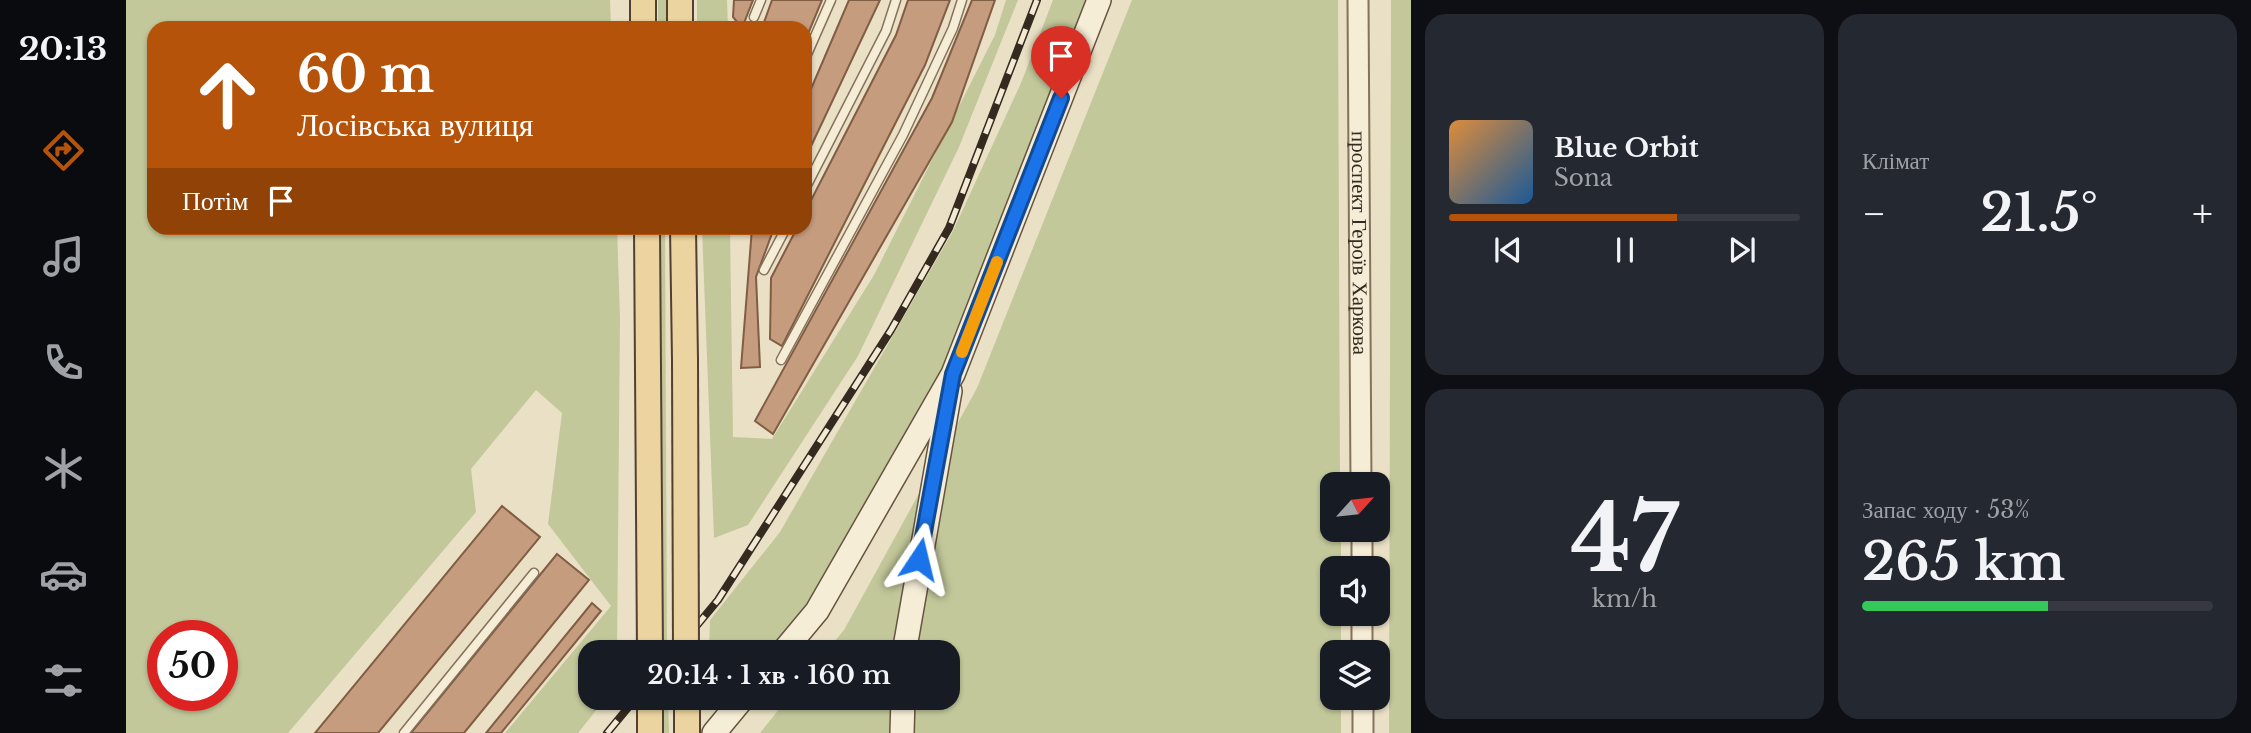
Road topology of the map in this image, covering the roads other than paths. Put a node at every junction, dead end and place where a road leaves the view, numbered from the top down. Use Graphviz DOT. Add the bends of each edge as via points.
graph roads {
  1 [pos="643,0"];
  2 [pos="680,0"];
  3 [pos="761,0"];
  4 [pos="831,0"];
  5 [pos="896,0"];
  6 [pos="962,0"];
  7 [pos="1099,0"];
  8 [pos="1358,0"];
  9 [pos="754,17"];
  10 [pos="643,21"];
  11 [pos="680,21"];
  12 [pos="812,43"];
  13 [pos="812,176"];
  14 [pos="647,235"];
  15 [pos="683,235"];
  16 [pos="782,235"];
  17 [pos="764,270"];
  18 [pos="781,360"];
  19 [pos="953,374"];
  20 [pos="1361,472"];
  21 [pos="534,573"];
  22 [pos="650,640"];
  23 [pos="687,640"];
  24 [pos="793,640"];
  25 [pos="906,640"];
  26 [pos="650,710"];
  27 [pos="687,710"];
  28 [pos="733,710"];
  29 [pos="903,710"];
  30 [pos="1363,710"];
  31 [pos="404,733"];
  32 [pos="650,733"];
  33 [pos="687,733"];
  34 [pos="714,733"];
  35 [pos="902,733"];
  36 [pos="1363,733"];
  1 -- 10 [label="main road"];
  2 -- 11 [label="main road"];
  3 -- 9 [label="lane"];
  4 -- 12 [label="lane"];
  5 -- 13 [label="lane" via="886,31"];
  6 -- 18 [label="lane" via="903,135"];
  7 -- 19 [label="main road"];
  8 -- 20 [label="street, проспект Героїв Харкова"];
  14 -- 22 [label="main road"];
  15 -- 23 [label="main road, bridge"];
  16 -- 17 [label="lane"];
  19 -- 24 [label="main road" via="817,611"];
  19 -- 25 [label="main road"];
  21 -- 31 [label="lane"];
  26 -- 32 [label="main road"];
  27 -- 33 [label="main road"];
  28 -- 34 [label="main road"];
  29 -- 35 [label="main road"];
  30 -- 36 [label="street"];
}
